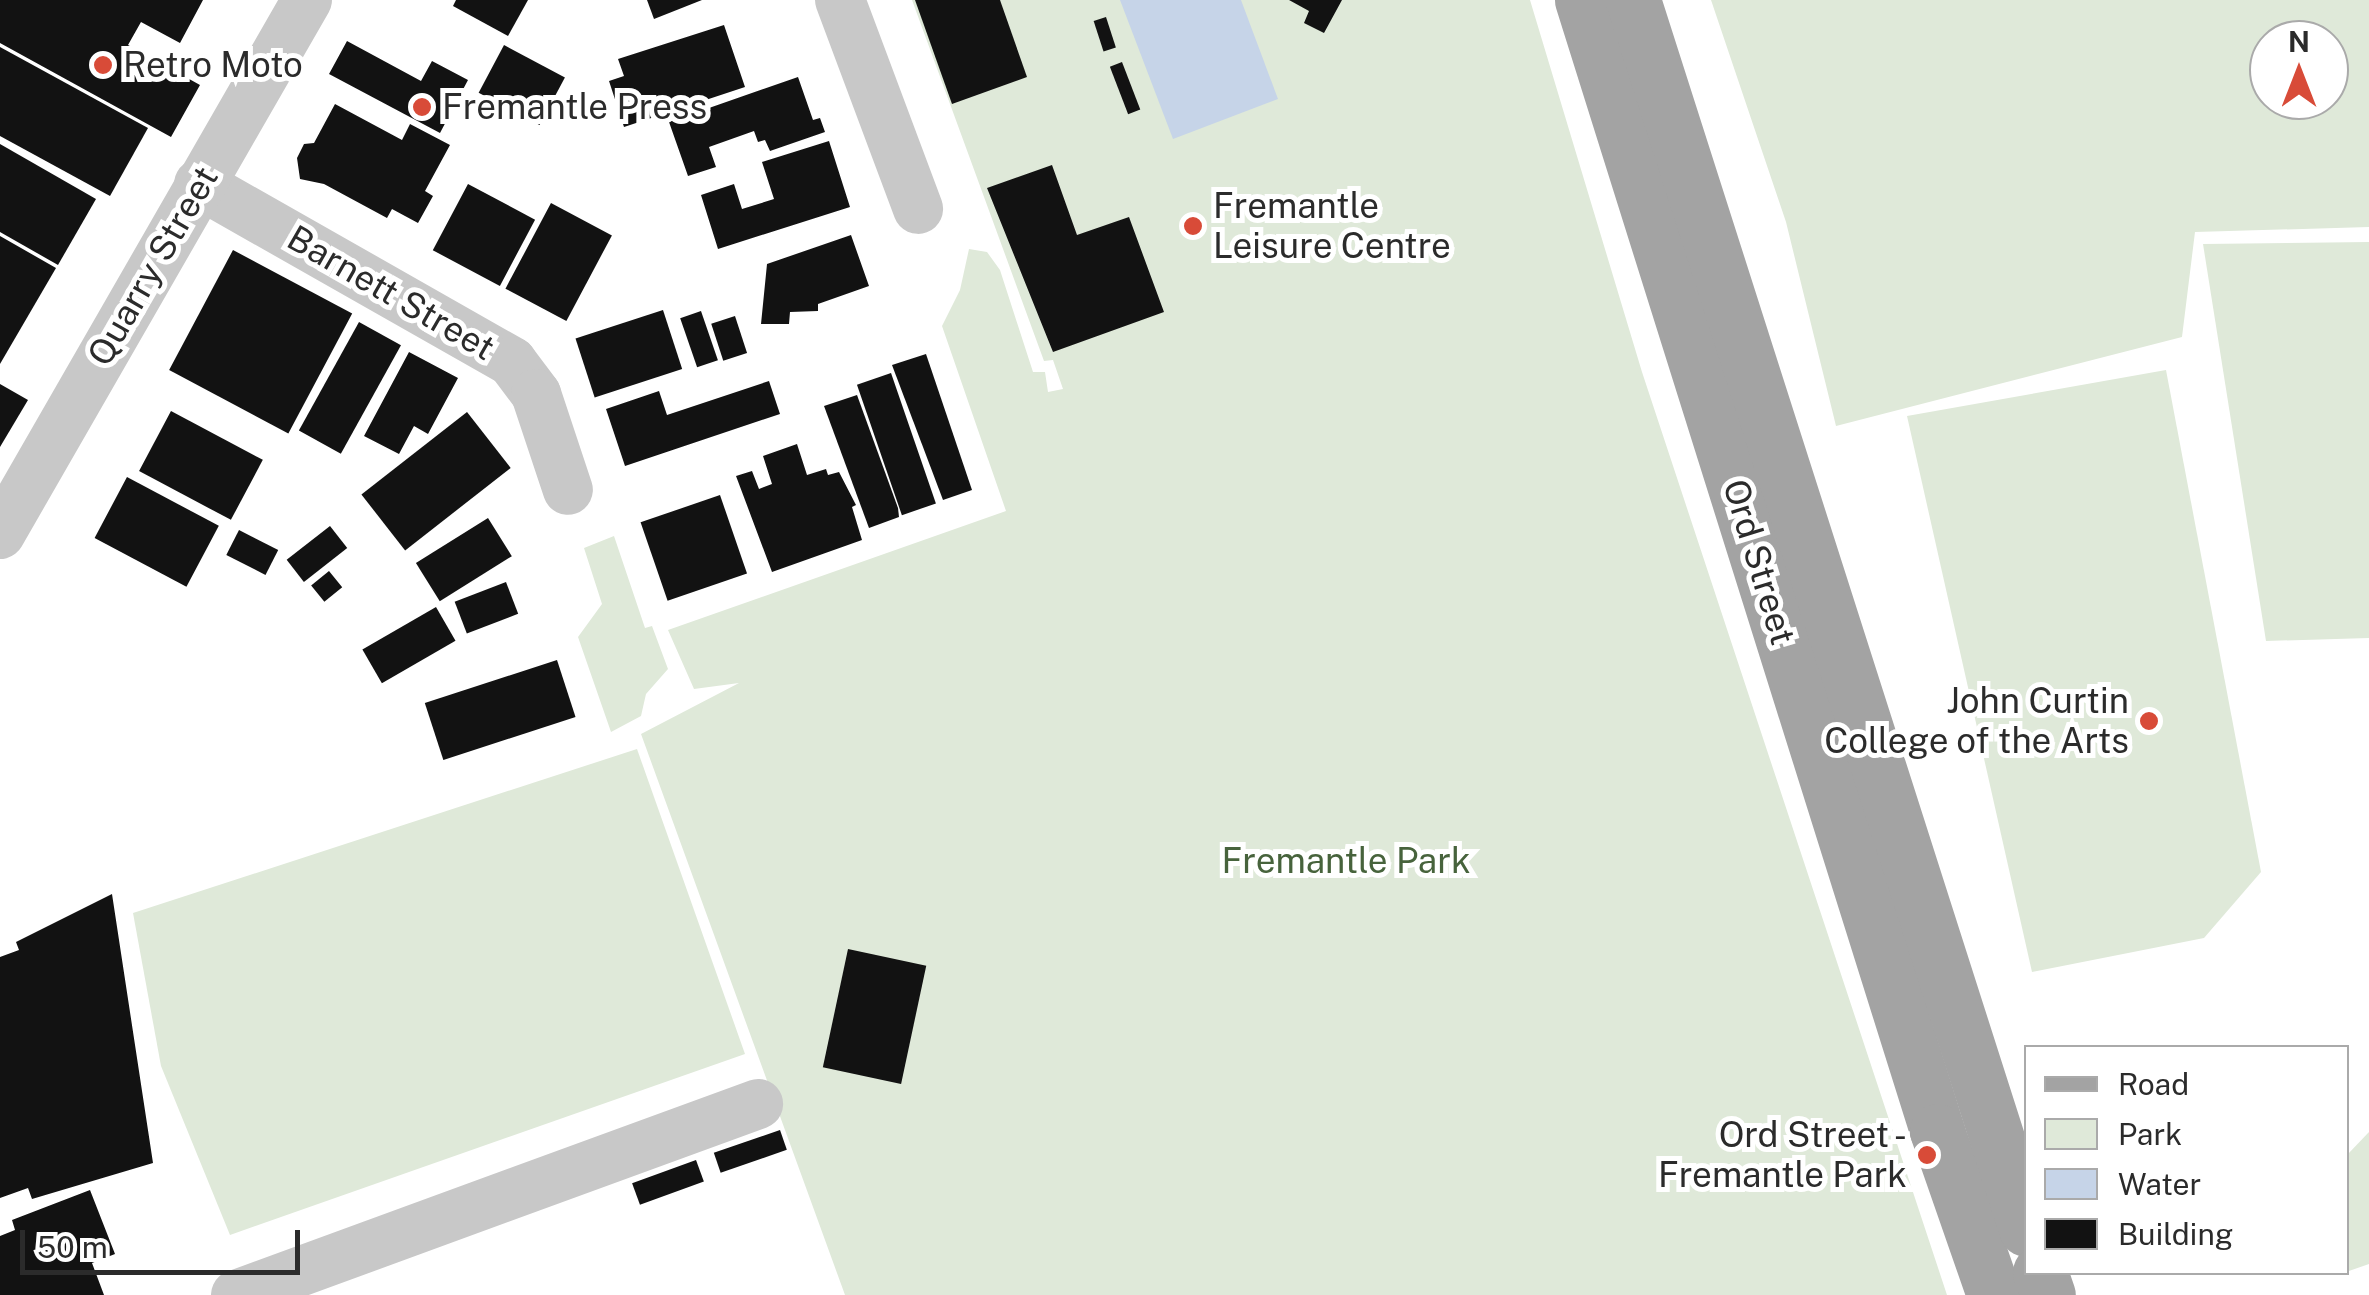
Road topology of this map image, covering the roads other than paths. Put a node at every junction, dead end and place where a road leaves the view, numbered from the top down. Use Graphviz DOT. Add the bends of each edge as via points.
graph roads {
  1 [pos="308,0"];
  2 [pos="840,0"];
  3 [pos="1582,0"];
  4 [pos="1632,0"];
  5 [pos="199,184"];
  6 [pos="918,209"];
  7 [pos="568,490"];
  8 [pos="0,534"];
  9 [pos="758,1104"];
  10 [pos="2024,1223"];
  11 [pos="236,1295"];
  12 [pos="1994,1295"];
  1 -- 5 [label="street, Quarry Street"];
  2 -- 6 [label="street"];
  3 -- 12 [label="main road, Ord Street"];
  4 -- 10 [label="main road, Ord Street"];
  5 -- 7 [label="street, Barnett Street" via="512,362 536,394"];
  5 -- 8 [label="street, Quarry Street"];
  9 -- 11 [label="street"];
}
